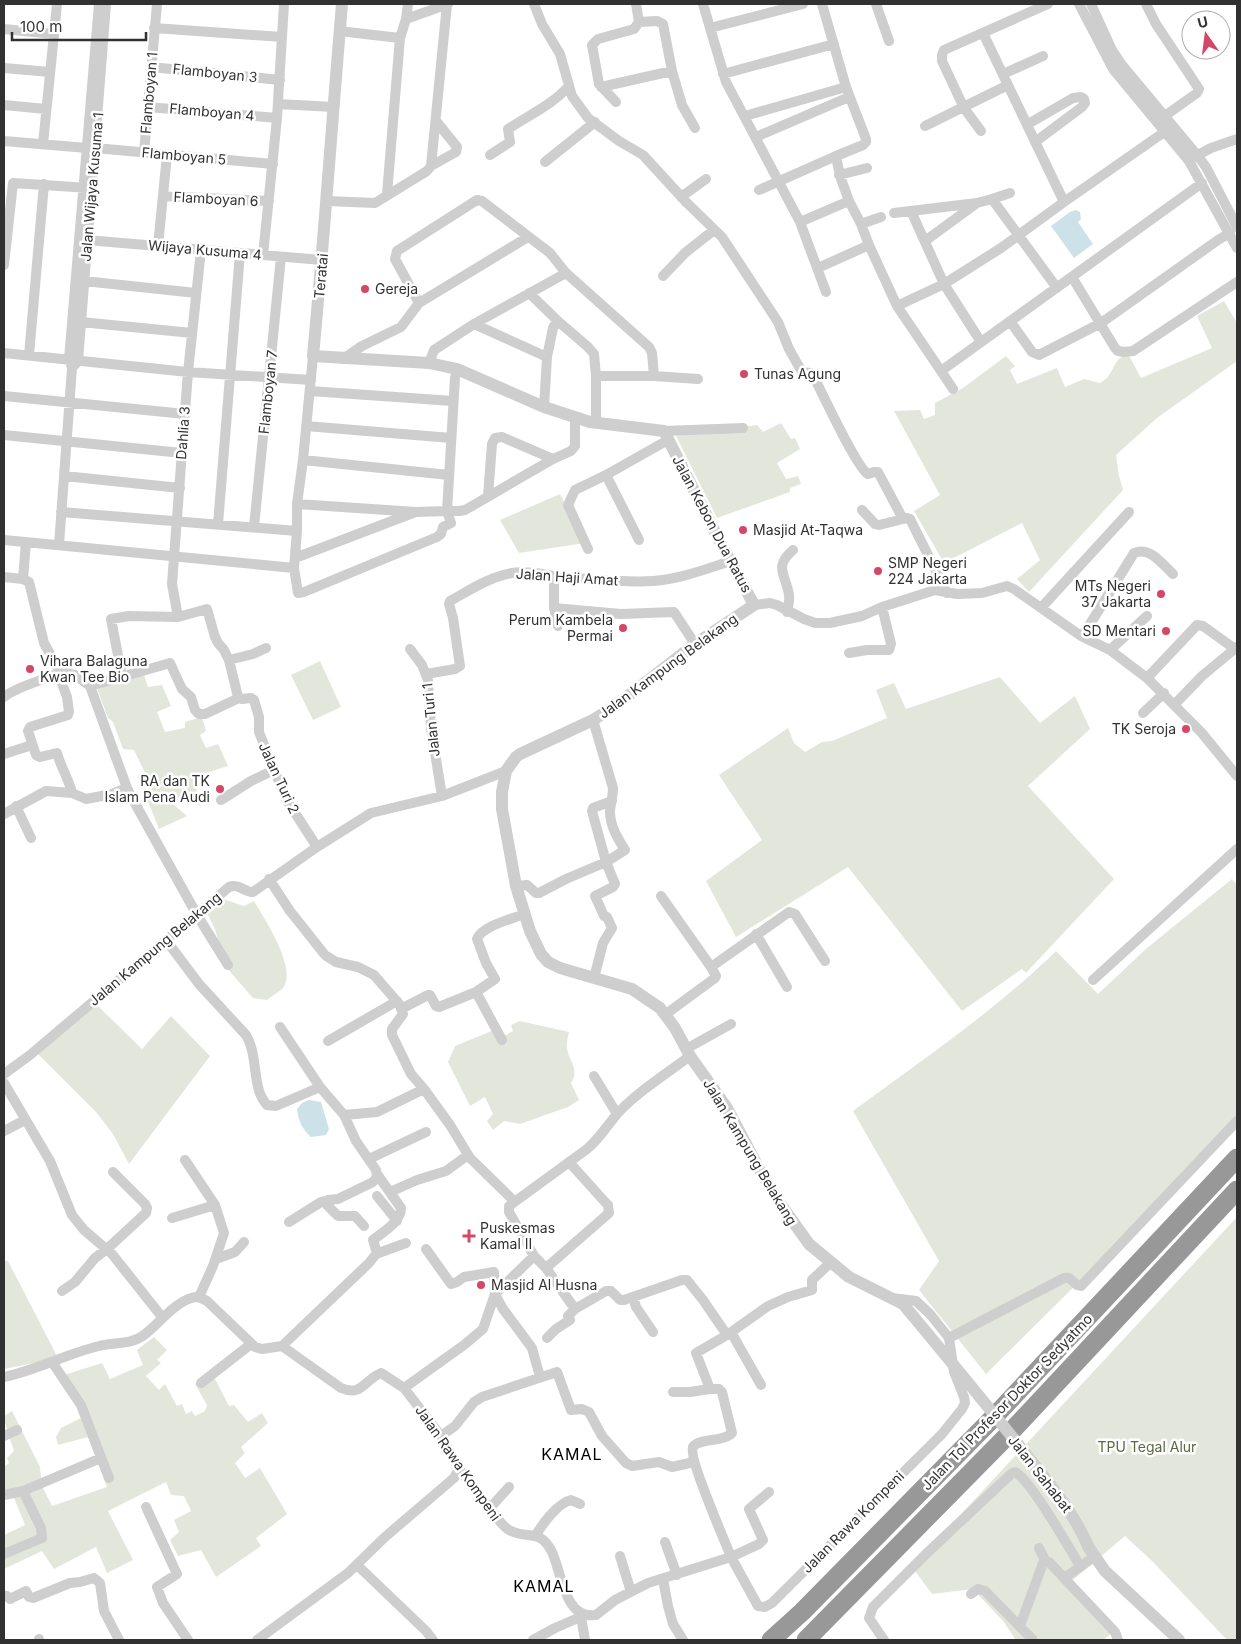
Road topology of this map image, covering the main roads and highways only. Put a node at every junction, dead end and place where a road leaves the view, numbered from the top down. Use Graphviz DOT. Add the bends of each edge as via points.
graph roads {
  1 [pos="1237,1158"];
  2 [pos="1237,1190"];
  3 [pos="771,1640"];
  4 [pos="806,1640"];
  1 -- 3 [label="highway, Jalan Tol Profesor Doktor Sedyatmo" via="996,1415"];
  2 -- 4 [label="highway, Jalan Tol Profesor Doktor Sedyatmo" via="1010,1434"];
}
